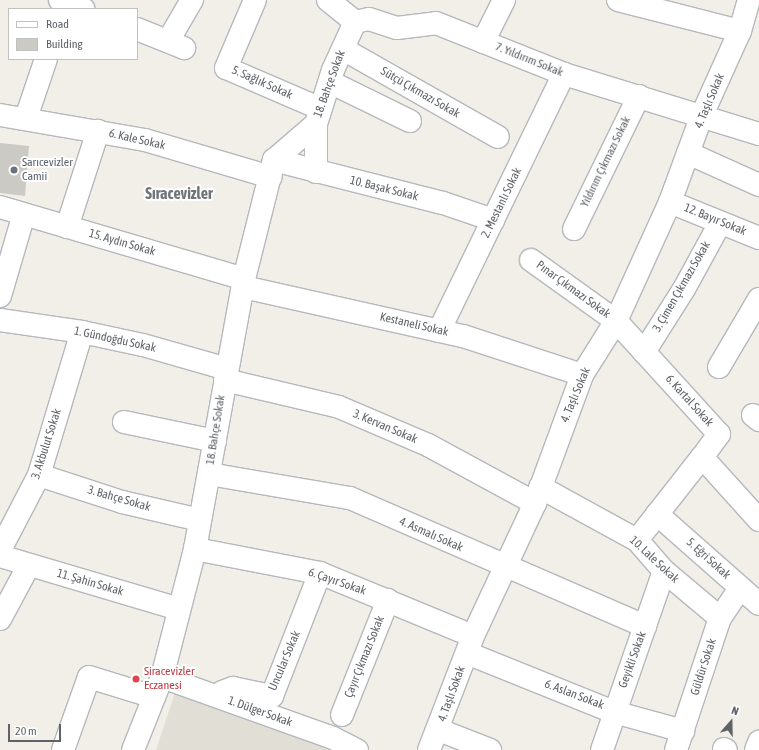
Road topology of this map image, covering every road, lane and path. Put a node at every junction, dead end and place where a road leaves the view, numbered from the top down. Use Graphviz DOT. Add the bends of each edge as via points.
graph roads {
  1 [pos="192,0"];
  2 [pos="255,0"];
  3 [pos="328,0"];
  4 [pos="504,0"];
  5 [pos="618,0"];
  6 [pos="749,0"];
  7 [pos="365,14"];
  8 [pos="138,29"];
  9 [pos="740,31"];
  10 [pos="483,42"];
  11 [pos="343,49"];
  12 [pos="46,60"];
  13 [pos="564,74"];
  14 [pos="330,82"];
  15 [pos="639,96"];
  16 [pos="0,115"];
  17 [pos="702,115"];
  18 [pos="319,117"];
  19 [pos="26,118"];
  20 [pos="410,121"];
  21 [pos="98,132"];
  22 [pos="759,134"];
  23 [pos="498,137"];
  24 [pos="688,153"];
  25 [pos="273,169"];
  26 [pos="316,172"];
  27 [pos="759,185"];
  28 [pos="670,202"];
  29 [pos="0,207"];
  30 [pos="24,214"];
  31 [pos="493,220"];
  32 [pos="720,222"];
  33 [pos="67,227"];
  34 [pos="574,229"];
  35 [pos="759,238"];
  36 [pos="531,260"];
  37 [pos="244,283"];
  38 [pos="0,296"];
  39 [pos="759,299"];
  40 [pos="0,320"];
  41 [pos="616,321"];
  42 [pos="439,331"];
  43 [pos="82,332"];
  44 [pos="644,352"];
  45 [pos="719,367"];
  46 [pos="226,374"];
  47 [pos="582,375"];
  48 [pos="124,422"];
  49 [pos="215,441"];
  50 [pos="702,457"];
  51 [pos="209,474"];
  52 [pos="39,475"];
  53 [pos="538,495"];
  54 [pos="657,514"];
  55 [pos="200,520"];
  56 [pos="759,520"];
  57 [pos="637,540"];
  58 [pos="194,549"];
  59 [pos="0,550"];
  60 [pos="0,556"];
  61 [pos="29,565"];
  62 [pos="504,567"];
  63 [pos="664,571"];
  64 [pos="320,573"];
  65 [pos="740,588"];
  66 [pos="388,600"];
  67 [pos="759,604"];
  68 [pos="179,609"];
  69 [pos="720,618"];
  70 [pos="0,619"];
  71 [pos="645,626"];
  72 [pos="470,645"];
  73 [pos="162,677"];
  74 [pos="215,695"];
  75 [pos="154,697"];
  76 [pos="614,712"];
  77 [pos="342,715"];
  78 [pos="439,730"];
  79 [pos="680,740"];
  80 [pos="759,742"];
  81 [pos="63,750"];
  82 [pos="133,750"];
  83 [pos="358,750"];
  84 [pos="429,750"];
  85 [pos="490,750"];
  86 [pos="602,750"];
  87 [pos="756,750"];
  1 -- 8 [label="street" via="176,44"];
  2 -- 18 [label="street, 5. Sağlık Sokak" via="226,68"];
  3 -- 7 [label="street, 7. Yıldırım Sokak"];
  4 -- 10 [label="street"];
  5 -- 9 [label="street"];
  6 -- 9 [label="street, 4. Taşlı Sokak"];
  7 -- 10 [label="street, 7. Yıldırım Sokak" via="397,28 436,23"];
  7 -- 11 [label="street, 18. Bahçe Sokak"];
  9 -- 17 [label="street, 4. Taşlı Sokak"];
  10 -- 13 [label="street, 7. Yıldırım Sokak"];
  11 -- 14 [label="street, 18. Bahçe Sokak"];
  11 -- 23 [label="street, Sütçü Çıkmazı Sokak"];
  12 -- 19 [label="street"];
  13 -- 15 [label="street, 7. Yıldırım Sokak"];
  13 -- 31 [label="street, 2. Mestanlı Sokak"];
  14 -- 18 [label="street, 18. Bahçe Sokak"];
  14 -- 20 [label="street"];
  15 -- 17 [label="street, 7. Yıldırım Sokak"];
  15 -- 34 [label="street, Yıldırım Çıkmazı Sokak"];
  16 -- 19 [label="street, 6. Kale Sokak"];
  17 -- 22 [label="street, 7. Yıldırım Sokak"];
  17 -- 24 [label="street, 4. Taşlı Sokak"];
  18 -- 25 [label="street, 18. Bahçe Sokak"];
  18 -- 26 [label="street, 18. Bahçe Sokak"];
  19 -- 21 [label="street, 6. Kale Sokak"];
  21 -- 25 [label="street, 6. Kale Sokak"];
  21 -- 33 [label="street"];
  24 -- 27 [label="street"];
  24 -- 28 [label="street, 4. Taşlı Sokak"];
  25 -- 26 [label="street, 10. Başak Sokak"];
  25 -- 37 [label="street, 18. Bahçe Sokak"];
  26 -- 31 [label="street, 10. Başak Sokak" via="443,204"];
  28 -- 32 [label="street, 12. Bayır Sokak"];
  28 -- 41 [label="street, 4. Taşlı Sokak"];
  29 -- 30 [label="street, 15. Aydın Sokak"];
  30 -- 33 [label="street, 15. Aydın Sokak"];
  30 -- 38 [label="street"];
  31 -- 42 [label="street, 2. Mestanlı Sokak"];
  32 -- 35 [label="street, 12. Bayır Sokak"];
  32 -- 44 [label="street, 3. Çimen Çıkmazı Sokak" via="684,289"];
  33 -- 37 [label="street, 15. Aydın Sokak"];
  36 -- 41 [label="street, Pınar Çıkmazı Sokak"];
  37 -- 42 [label="street, Kestaneli Sokak"];
  37 -- 46 [label="street, 18. Bahçe Sokak"];
  39 -- 45 [label="street"];
  40 -- 43 [label="street, 1. Gündoğdu Sokak"];
  41 -- 44 [label="street, 6. Kartal Sokak"];
  41 -- 47 [label="street, 4. Taşlı Sokak"];
  42 -- 47 [label="street, Kestaneli Sokak"];
  43 -- 46 [label="street, 1. Gündoğdu Sokak" via="142,345"];
  43 -- 52 [label="street, 3. Akbulut Sokak"];
  44 -- 50 [label="street, 6. Kartal Sokak" via="719,434"];
  46 -- 49 [label="street, 18. Bahçe Sokak"];
  46 -- 53 [label="street, 3. Kervan Sokak" via="338,407"];
  47 -- 53 [label="street, 4. Taşlı Sokak"];
  48 -- 49 [label="street"];
  49 -- 51 [label="street, 18. Bahçe Sokak"];
  50 -- 54 [label="street"];
  50 -- 56 [label="street"];
  51 -- 55 [label="street, 18. Bahçe Sokak"];
  51 -- 62 [label="street, 4. Asmalı Sokak" via="350,498"];
  52 -- 55 [label="street, 3. Bahçe Sokak" via="122,502"];
  52 -- 59 [label="street, 3. Akbulut Sokak"];
  53 -- 57 [label="street, 10. Lale Sokak"];
  53 -- 62 [label="street, 4. Taşlı Sokak"];
  54 -- 57 [label="street"];
  54 -- 65 [label="street, 5. Eğri Sokak"];
  55 -- 58 [label="street, 18. Bahçe Sokak"];
  57 -- 63 [label="street, 10. Lale Sokak"];
  58 -- 64 [label="street, 6. Çayır Sokak"];
  58 -- 68 [label="street, 18. Bahçe Sokak"];
  60 -- 61 [label="street, 11. Şahin Sokak"];
  61 -- 68 [label="street, 11. Şahin Sokak"];
  61 -- 70 [label="street"];
  62 -- 71 [label="street, 4. Asmalı Sokak"];
  62 -- 72 [label="street, 4. Taşlı Sokak"];
  63 -- 69 [label="street, 10. Lale Sokak"];
  63 -- 71 [label="street, Geyikli Sokak"];
  64 -- 66 [label="street, 6. Çayır Sokak"];
  64 -- 74 [label="street, Uncular Sokak" via="272,696 233,688"];
  65 -- 67 [label="street, 5. Eğri Sokak"];
  65 -- 69 [label="street, Güldür Sokak"];
  66 -- 72 [label="street, 6. Çayır Sokak"];
  66 -- 77 [label="street, Çayır Çıkmazı Sokak"];
  68 -- 73 [label="street, 18. Bahçe Sokak"];
  69 -- 79 [label="street, Güldür Sokak"];
  71 -- 76 [label="street, Geyikli Sokak"];
  72 -- 76 [label="street, 6. Aslan Sokak"];
  72 -- 78 [label="street, 4. Taşlı Sokak"];
  73 -- 74 [label="street, 1. Dülger Sokak"];
  73 -- 75 [label="street, 18. Bahçe Sokak"];
  74 -- 83 [label="street, 1. Dülger Sokak"];
  75 -- 81 [label="street" via="89,678"];
  75 -- 82 [label="street, 18. Bahçe Sokak"];
  76 -- 79 [label="street, 6. Aslan Sokak"];
  76 -- 86 [label="street, Geyikli Sokak"];
  78 -- 84 [label="street, 4. Taşlı Sokak"];
  78 -- 85 [label="street"];
  80 -- 87 [label="street"];
}
